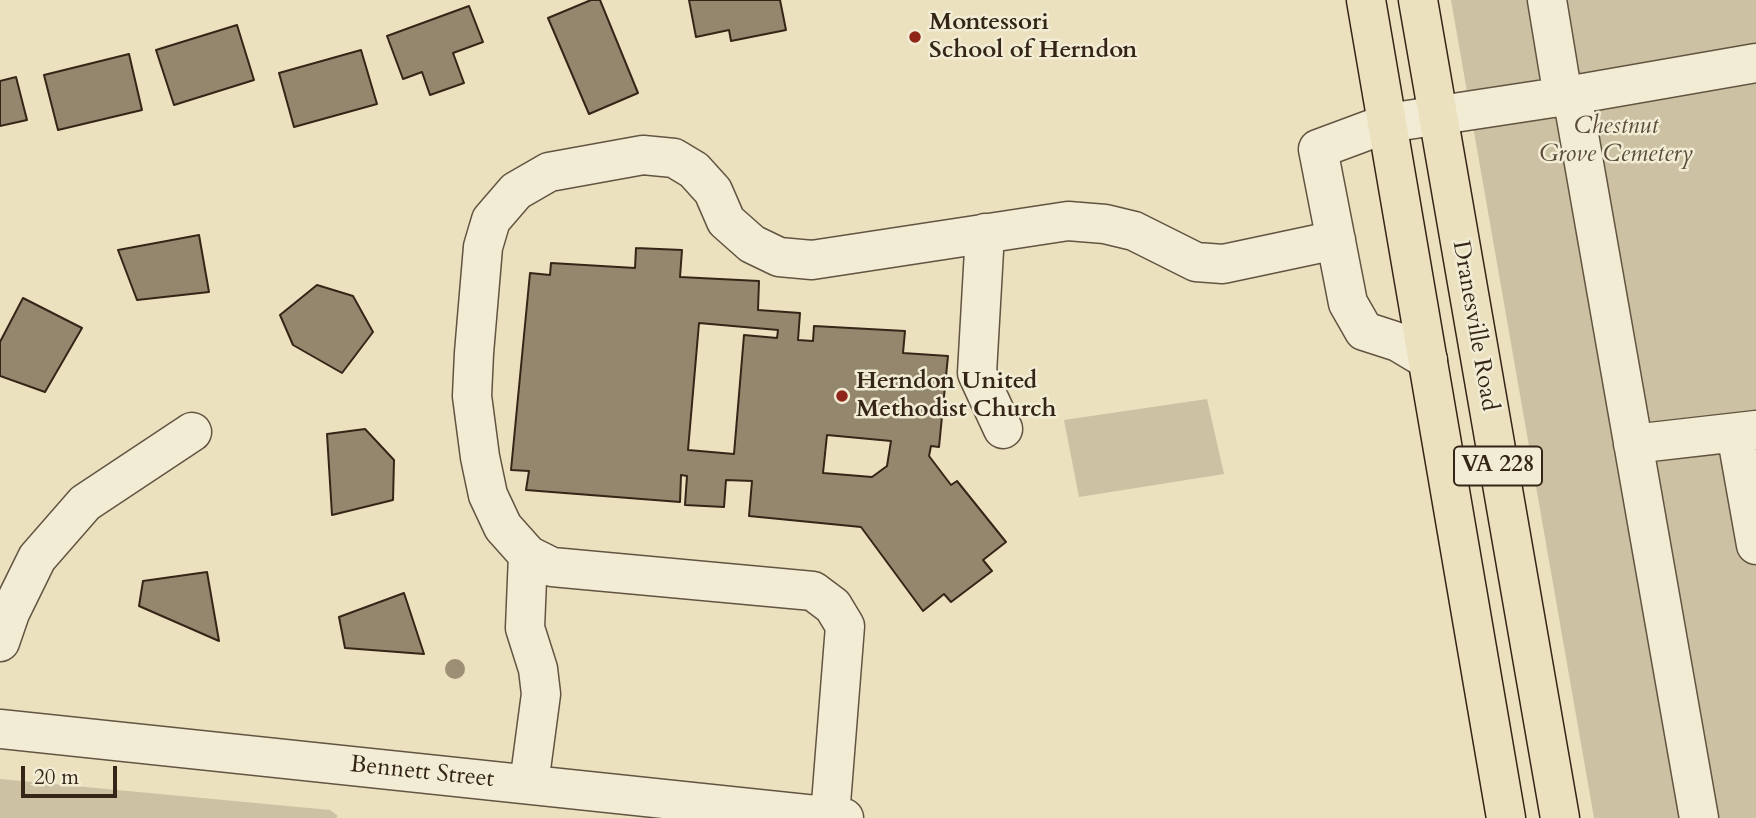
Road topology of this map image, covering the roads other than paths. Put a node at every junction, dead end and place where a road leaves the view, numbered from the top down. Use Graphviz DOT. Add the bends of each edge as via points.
graph roads {
  1 [pos="1366,0"];
  2 [pos="1418,0"];
  3 [pos="1547,0"];
  4 [pos="1756,63"];
  5 [pos="1568,96"];
  6 [pos="1437,114"];
  7 [pos="1388,122"];
  8 [pos="985,233"];
  9 [pos="1336,240"];
  10 [pos="1428,360"];
  11 [pos="1003,429"];
  12 [pos="1746,431"];
  13 [pos="192,432"];
  14 [pos="1633,444"];
  15 [pos="1756,545"];
  16 [pos="528,555"];
  17 [pos="0,642"];
  18 [pos="0,729"];
  19 [pos="529,785"];
  20 [pos="837,817"];
  21 [pos="1506,818"];
  22 [pos="1560,818"];
  23 [pos="1699,818"];
  1 -- 7 [label="main road, Dranesville Road / VA 228"];
  2 -- 6 [label="main road, Dranesville Road / VA 228"];
  3 -- 5 [label="street"];
  4 -- 5 [label="street"];
  5 -- 6 [label="street"];
  5 -- 14 [label="street"];
  6 -- 7 [label="street"];
  6 -- 22 [label="main road, Dranesville Road / VA 228"];
  7 -- 9 [label="street" via="1318,149"];
  7 -- 10 [label="main road, Dranesville Road / VA 228"];
  8 -- 9 [label="street" via="1068,221 1105,224 1134,231 1196,262 1223,264"];
  8 -- 11 [label="street" via="977,373"];
  8 -- 16 [label="street" via="813,260 779,257 752,244 726,221 712,191 695,170 674,158 643,155 549,172 516,191 491,220 483,247 472,396 488,495 503,527"];
  9 -- 10 [label="street" via="1348,303 1364,331 1398,342"];
  10 -- 21 [label="main road, Dranesville Road / VA 228"];
  12 -- 14 [label="street"];
  12 -- 15 [label="street"];
  13 -- 17 [label="street" via="85,503 37,558"];
  14 -- 23 [label="street"];
  16 -- 19 [label="street" via="525,628 541,694"];
  16 -- 20 [label="street" via="552,567 813,591 833,606 845,626"];
  18 -- 19 [label="street, Bennett Street"];
  19 -- 20 [label="street, Bennett Street"];
}
